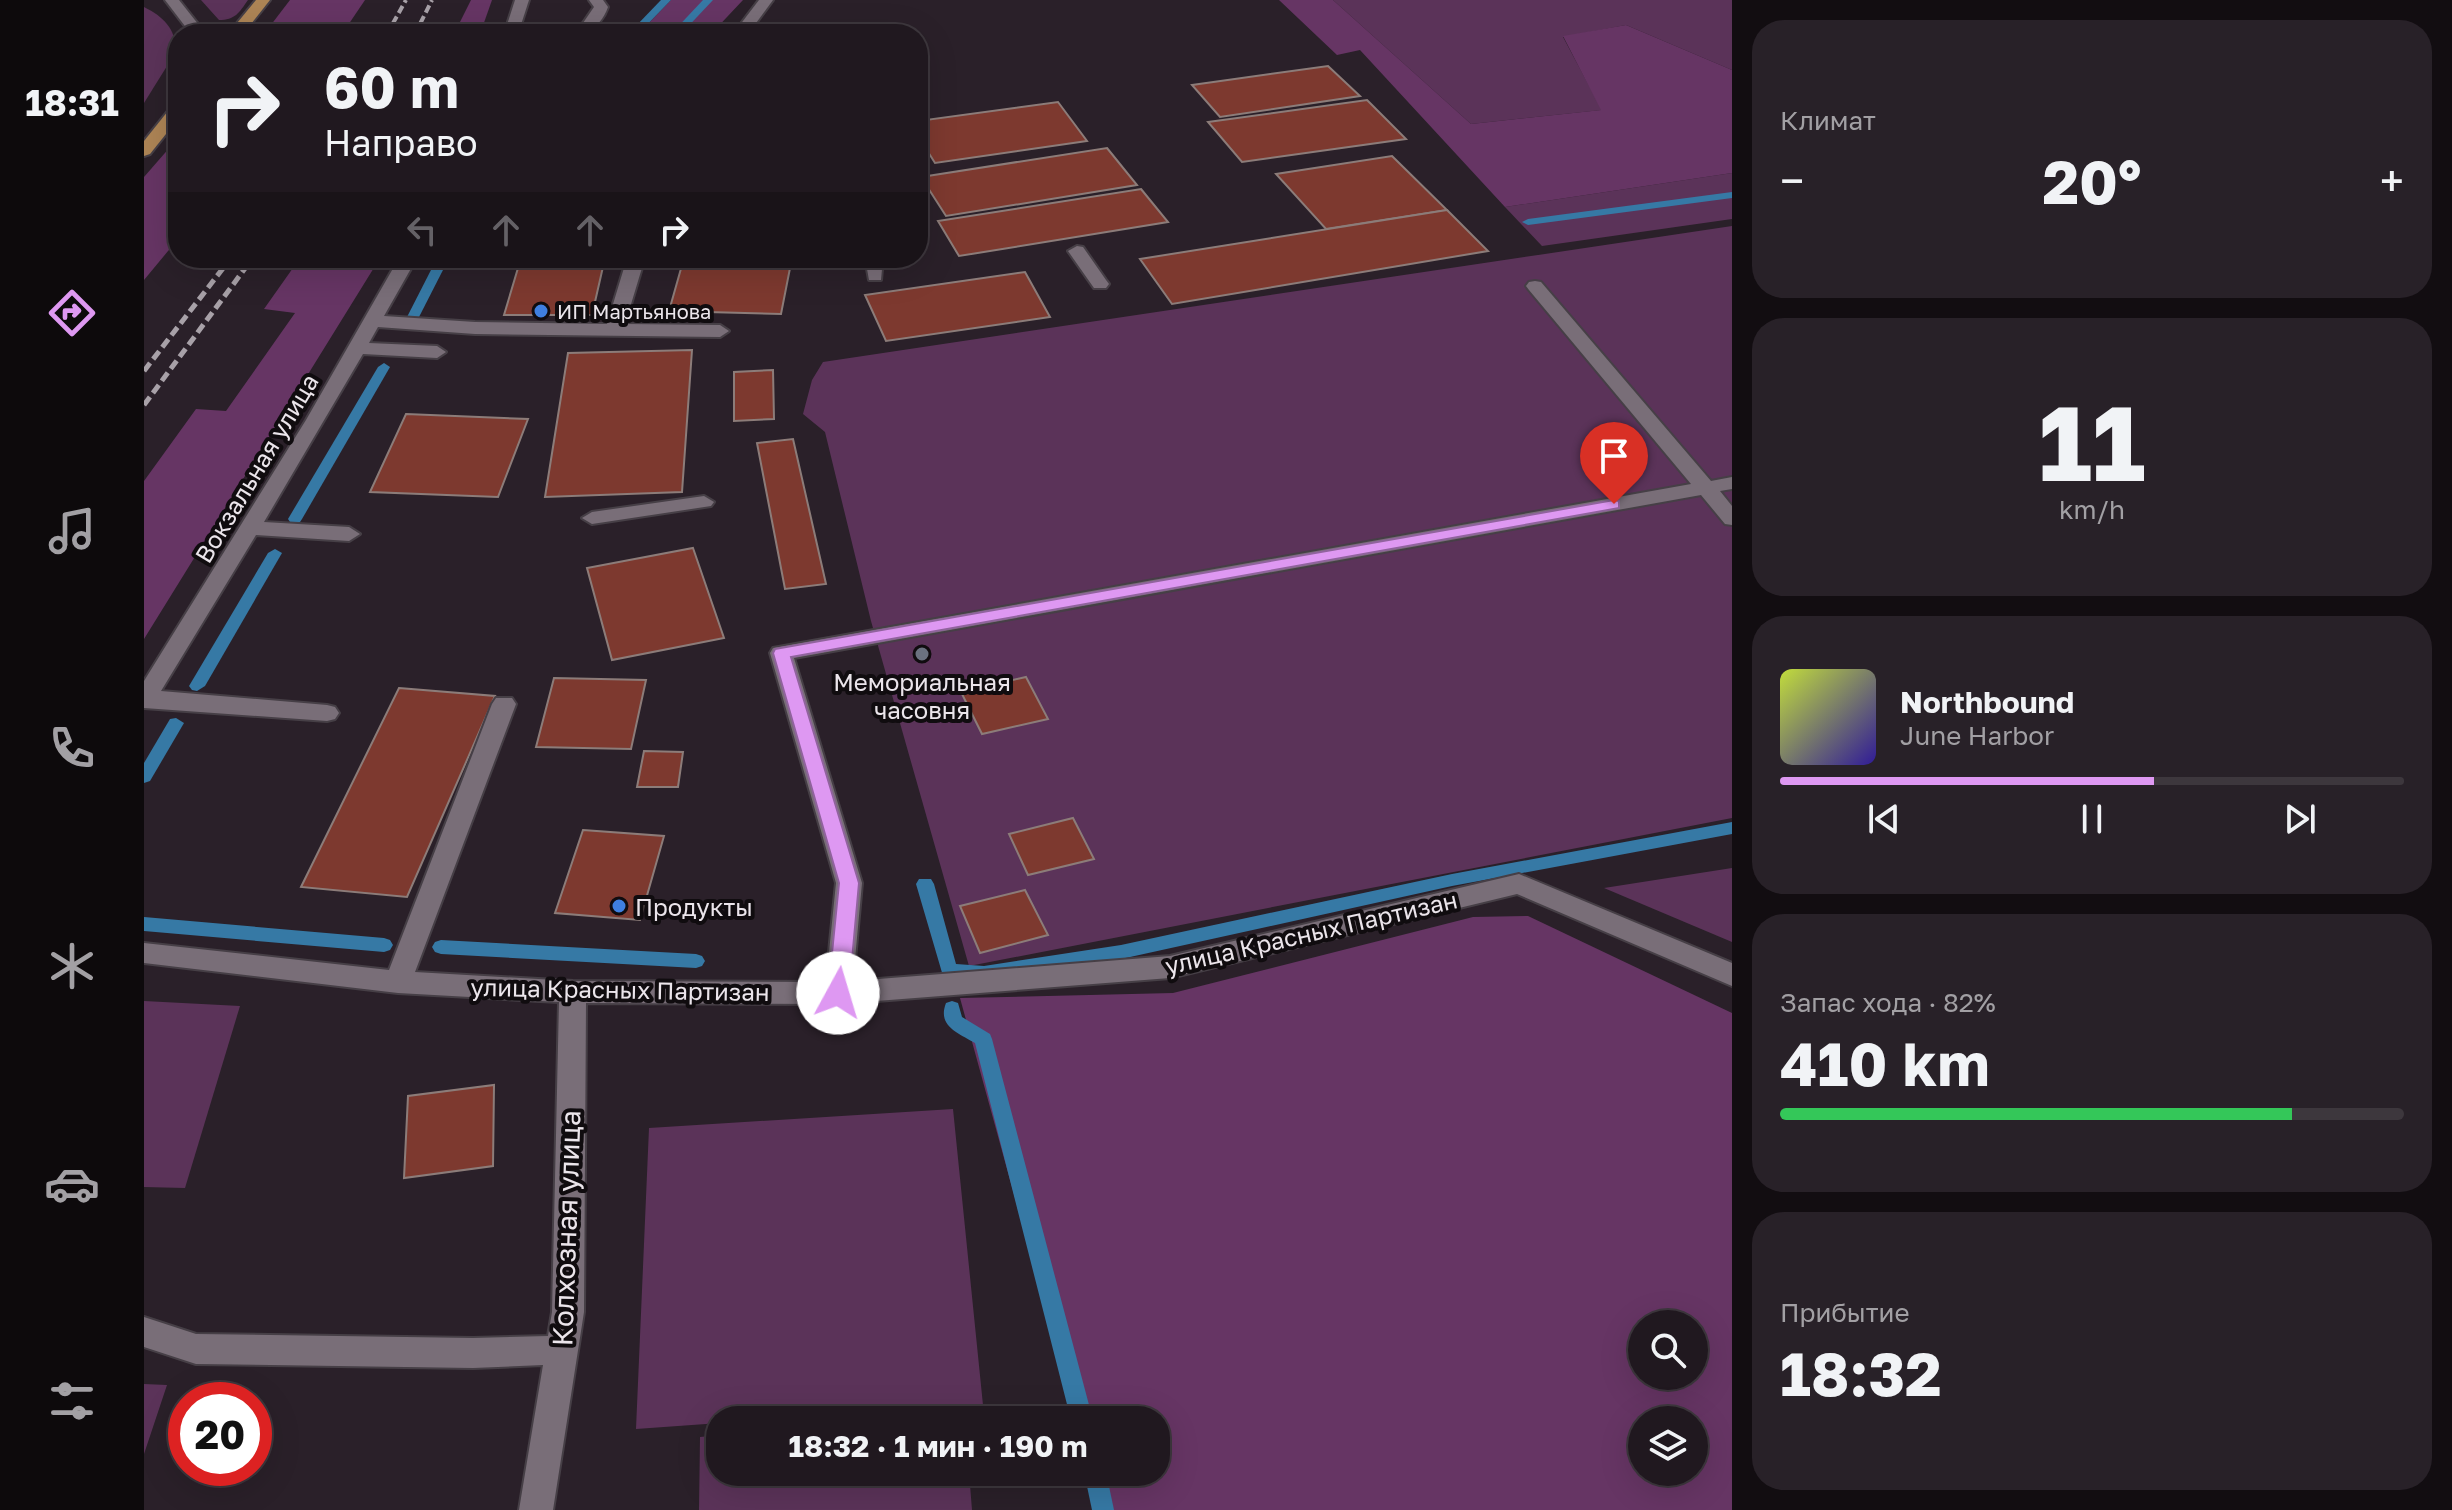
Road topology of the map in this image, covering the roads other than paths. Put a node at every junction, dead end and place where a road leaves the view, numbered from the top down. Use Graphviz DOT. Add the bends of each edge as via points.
graph roads {
  1 [pos="172,0"];
  2 [pos="263,0"];
  3 [pos="522,0"];
  4 [pos="596,0"];
  5 [pos="766,0"];
  6 [pos="191,24"];
  7 [pos="243,24"];
  8 [pos="514,24"];
  9 [pos="593,24"];
  10 [pos="748,24"];
  11 [pos="168,120"];
  12 [pos="144,151"];
  13 [pos="1077,251"];
  14 [pos="402,268"];
  15 [pos="633,268"];
  16 [pos="1100,284"];
  17 [pos="1535,286"];
  18 [pos="373,321"];
  19 [pos="615,328"];
  20 [pos="720,331"];
  21 [pos="358,348"];
  22 [pos="437,352"];
  23 [pos="1732,483"];
  24 [pos="1706,488"];
  25 [pos="704,502"];
  26 [pos="592,518"];
  27 [pos="1732,519"];
  28 [pos="252,528"];
  29 [pos="349,534"];
  30 [pos="145,699"];
  31 [pos="504,704"];
  32 [pos="327,713"];
  33 [pos="144,953"];
  34 [pos="1732,975"];
  35 [pos="398,982"];
  36 [pos="573,992"];
  37 [pos="838,993"];
  38 [pos="144,1332"];
  39 [pos="562,1350"];
  40 [pos="536,1510"];
  1 -- 6 [label="street"];
  2 -- 7 [label="main road"];
  3 -- 8 [label="street"];
  4 -- 9 [label="street" via="601,7"];
  5 -- 10 [label="street"];
  11 -- 12 [label="main road"];
  13 -- 16 [label="street"];
  14 -- 18 [label="street, Вокзальная улица"];
  15 -- 19 [label="street"];
  17 -- 24 [label="street"];
  18 -- 19 [label="street" via="475,328"];
  18 -- 21 [label="street, Вокзальная улица"];
  19 -- 20 [label="street"];
  21 -- 22 [label="street"];
  21 -- 28 [label="street, Вокзальная улица"];
  23 -- 24 [label="street"];
  24 -- 27 [label="street"];
  24 -- 37 [label="street" via="781,653 849,883"];
  25 -- 26 [label="street"];
  28 -- 29 [label="street"];
  28 -- 30 [label="street, Вокзальная улица"];
  30 -- 32 [label="street"];
  31 -- 35 [label="street"];
  33 -- 35 [label="street, улица Красных Партизан"];
  34 -- 37 [label="street, улица Красных Партизан" via="1519,884 1170,967"];
  35 -- 36 [label="street, улица Красных Партизан"];
  36 -- 37 [label="street, улица Красных Партизан"];
  36 -- 39 [label="street, Колхозная улица" via="568,1312"];
  38 -- 39 [label="street" via="196,1349"];
  39 -- 40 [label="street, Колхозная улица"];
}
